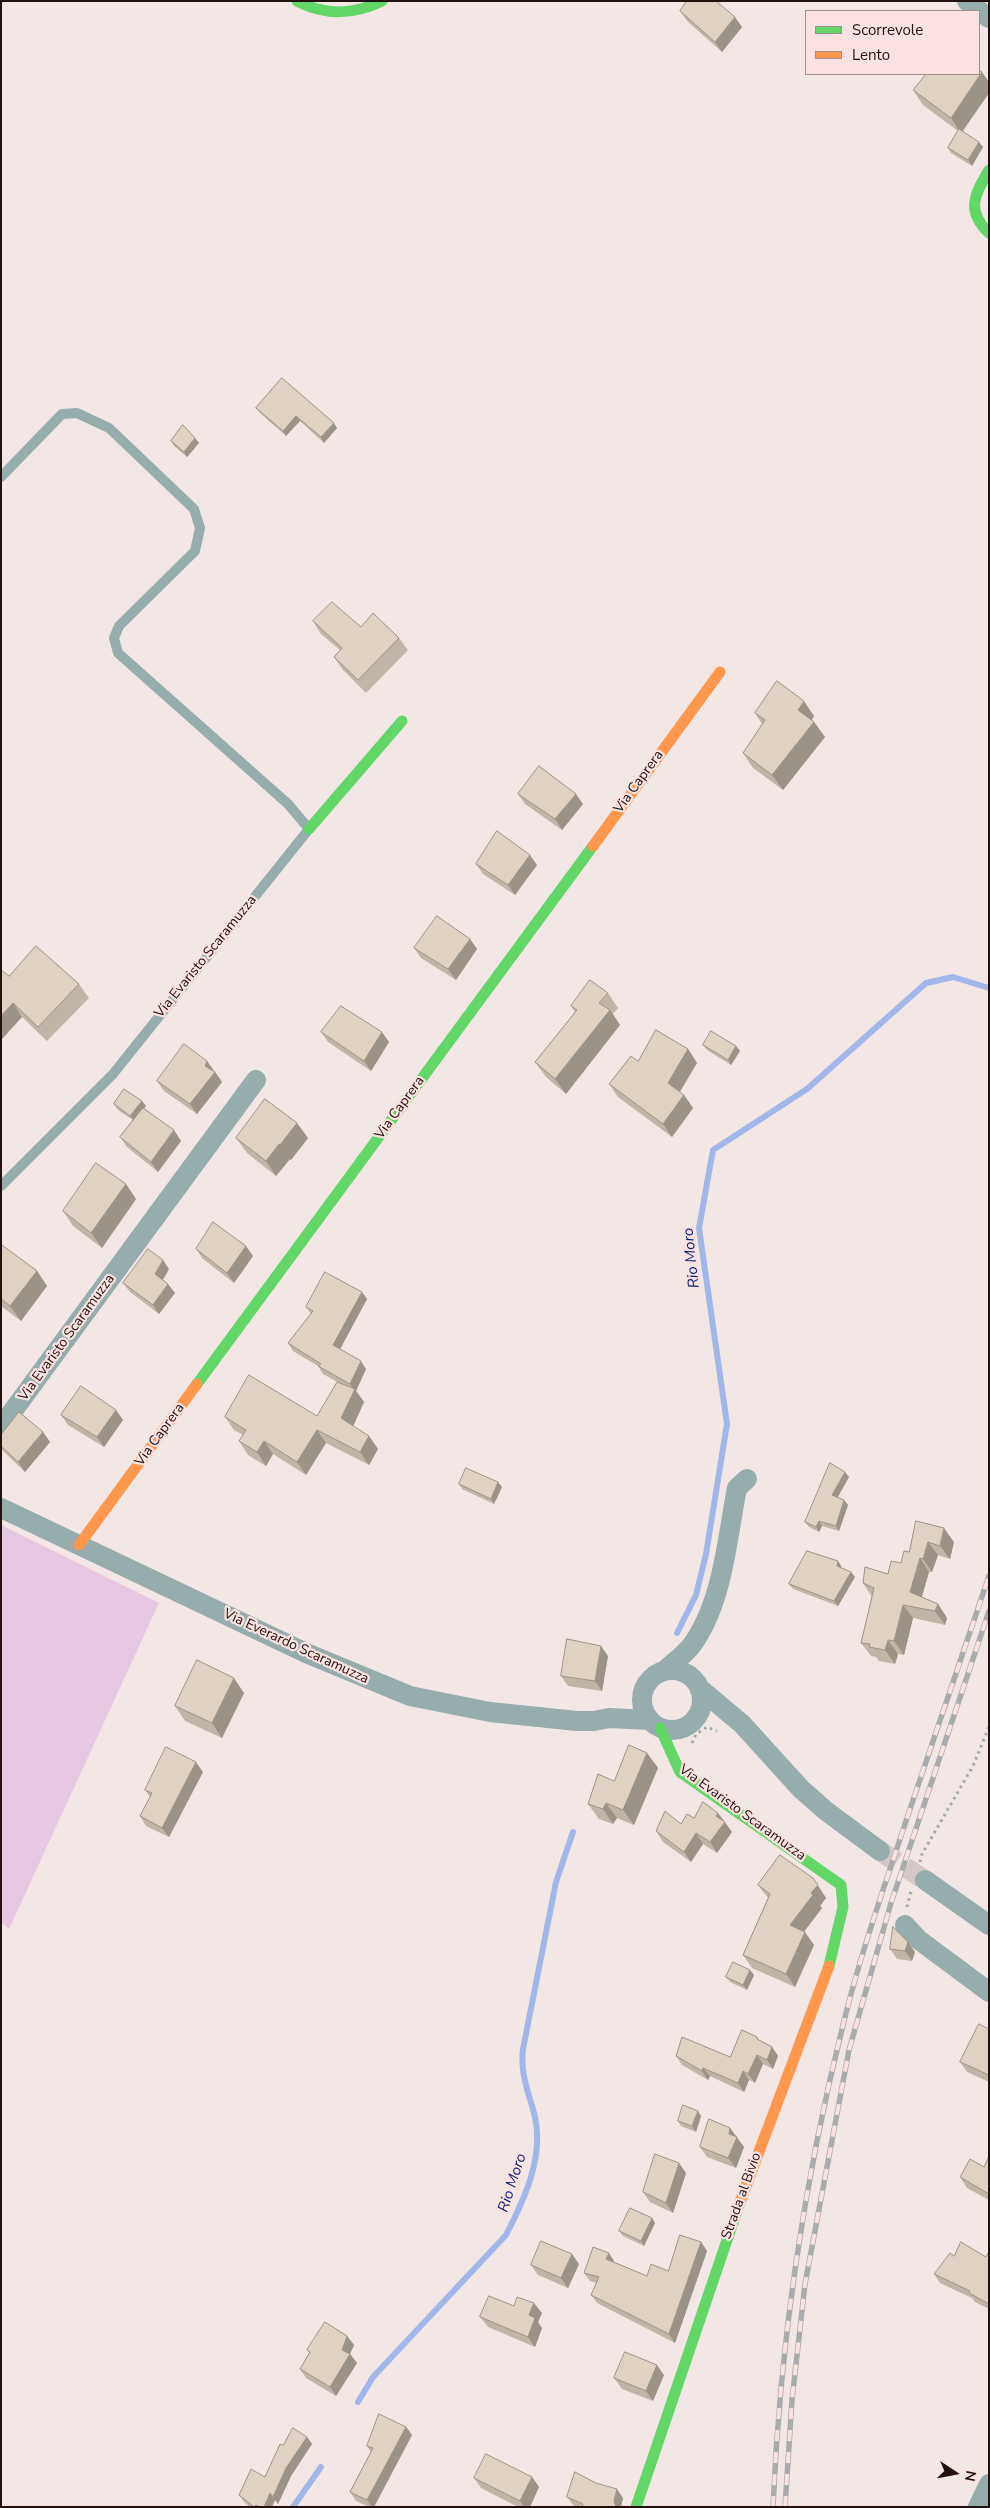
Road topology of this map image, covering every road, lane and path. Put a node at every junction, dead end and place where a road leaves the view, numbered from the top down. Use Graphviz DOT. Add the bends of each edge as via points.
graph roads {
  1 [pos="297,1"];
  2 [pos="382,1"];
  3 [pos="967,1"];
  4 [pos="979,10"];
  5 [pos="989,170"];
  6 [pos="989,233"];
  7 [pos="1,477"];
  8 [pos="720,672"];
  9 [pos="402,721"];
  10 [pos="309,829"];
  11 [pos="256,1080"];
  12 [pos="1,1186"];
  13 [pos="1,1428"];
  14 [pos="747,1479"];
  15 [pos="1,1508"];
  16 [pos="79,1544"];
  17 [pos="691,1646"];
  18 [pos="664,1672"];
  19 [pos="694,1682"];
  20 [pos="643,1696"];
  21 [pos="609,1718"];
  22 [pos="725,1723"];
  23 [pos="655,1724"];
  24 [pos="688,1724"];
  25 [pos="989,1727"];
  26 [pos="689,1748"];
  27 [pos="691,1778"];
  28 [pos="880,1851"];
  29 [pos="922,1854"];
  30 [pos="925,1880"];
  31 [pos="841,1885"];
  32 [pos="905,1925"];
  33 [pos="989,1925"];
  34 [pos="989,1992"];
  35 [pos="989,2484"];
  36 [pos="636,2507"];
  37 [pos="978,2507"];
  1 -- 2 [label="street" via="320,12 347,14"];
  3 -- 4 [label="street"];
  5 -- 6 [label="street" via="976,199 975,211 978,221"];
  7 -- 10 [label="lane" via="62,414 77,413 109,428 194,509 200,528 195,551 119,626 114,638 118,653 288,804"];
  8 -- 16 [label="street, Via Caprera"];
  9 -- 10 [label="street, Via Evaristo Scaramuzza"];
  10 -- 12 [label="lane, Via Evaristo Scaramuzza" via="113,1074"];
  11 -- 13 [label="street, Via Evaristo Scaramuzza"];
  14 -- 17 [label="street" via="737,1488 718,1584 706,1620"];
  15 -- 16 [label="street, Via Everardo Scaramuzza"];
  16 -- 21 [label="street, Via Everardo Scaramuzza" via="306,1654 410,1696 490,1712 577,1721"];
  17 -- 18 [label="street"];
  17 -- 19 [label="street"];
  18 -- 19 [label="street" via="673,1670"];
  18 -- 20 [label="street" via="648,1682"];
  19 -- 22 [label="street"];
  19 -- 24 [label="street" via="702,1704"];
  20 -- 21 [label="street"];
  20 -- 23 [label="street, Via Evaristo Scaramuzza" via="644,1709"];
  21 -- 23 [label="street"];
  22 -- 24 [label="street"];
  22 -- 26 [label="path" via="707,1727 696,1734"];
  22 -- 28 [label="street" via="761,1744 789,1778 826,1811"];
  23 -- 24 [label="street" via="673,1730"];
  23 -- 27 [label="street, Via Evaristo Scaramuzza" via="675,1765"];
  24 -- 27 [label="street" via="681,1750"];
  25 -- 29 [label="path" via="973,1766"];
  27 -- 31 [label="street, Via Evaristo Scaramuzza"];
  30 -- 33 [label="street"];
  31 -- 36 [label="street, Strada al Bivio" via="843,1907 833,1955 742,2195"];
  32 -- 34 [label="street" via="919,1940"];
  35 -- 37 [label="street"];
}
